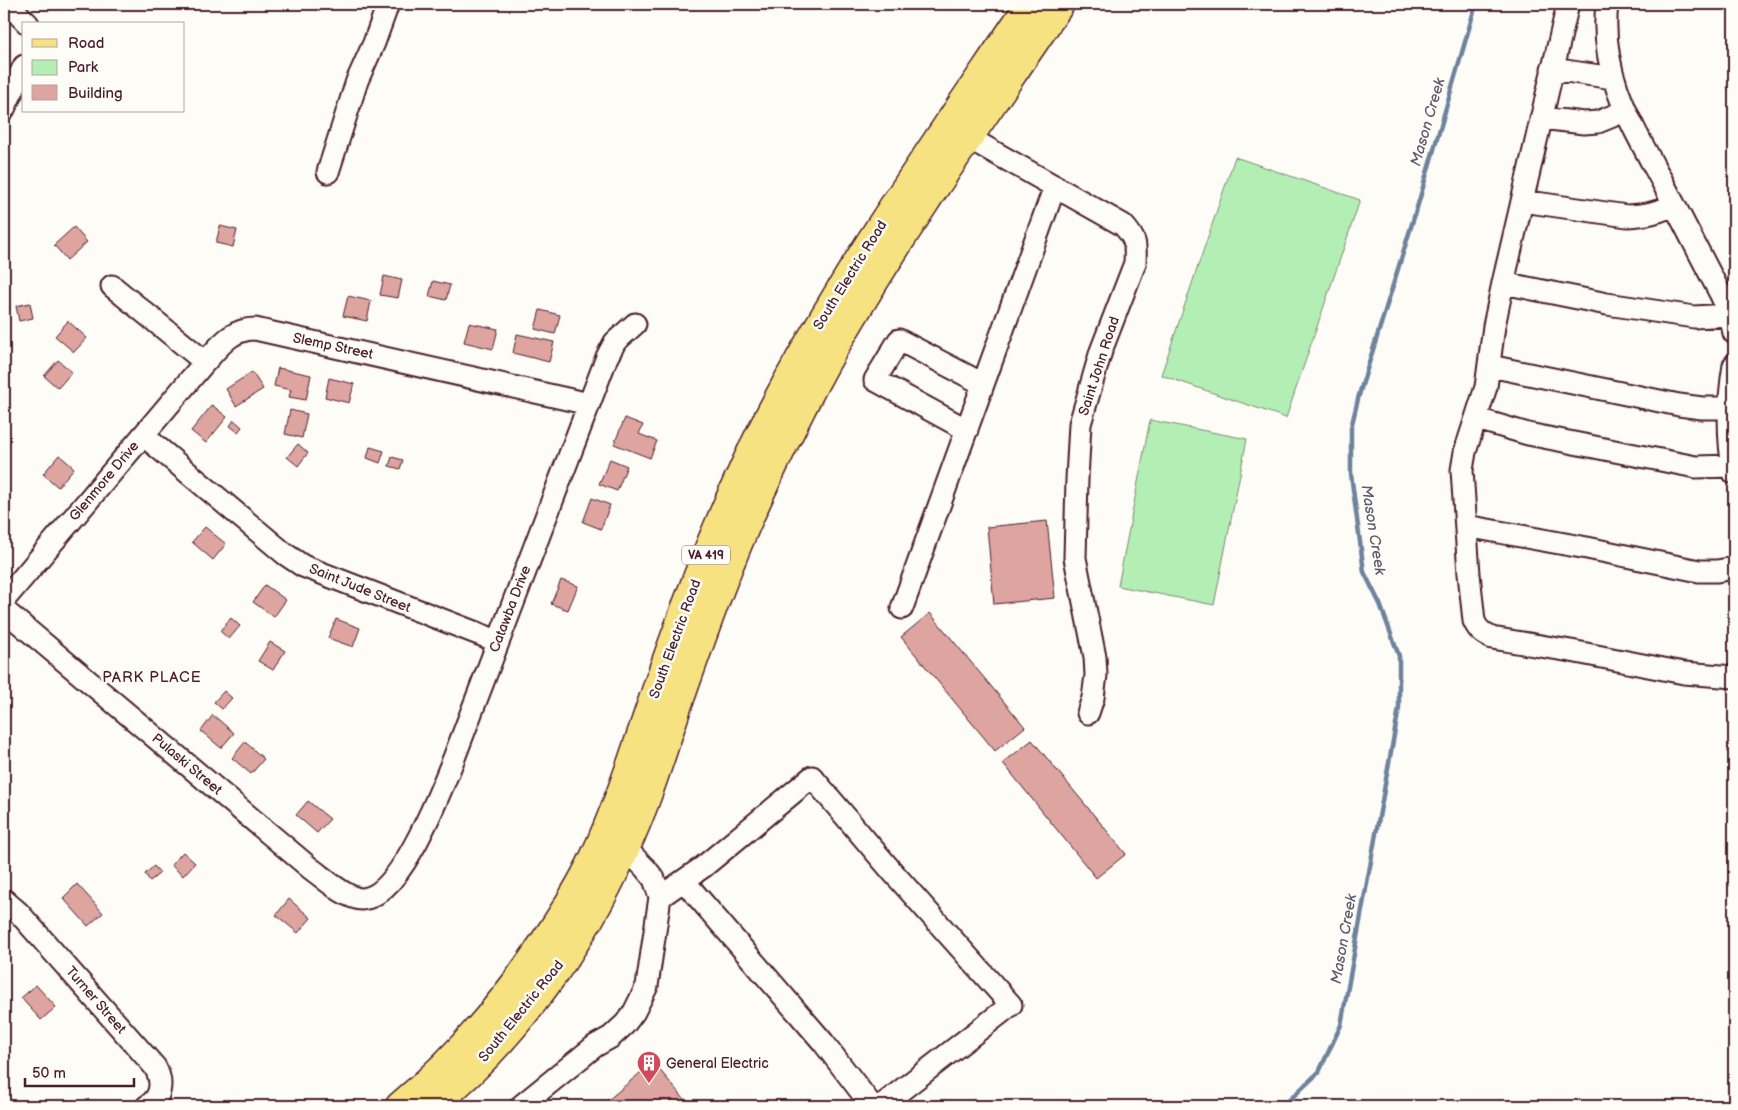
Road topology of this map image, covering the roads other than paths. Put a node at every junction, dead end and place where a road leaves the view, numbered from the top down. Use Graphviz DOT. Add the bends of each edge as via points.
graph roads {
  1 [pos="8,4"];
  2 [pos="388,4"];
  3 [pos="1030,4"];
  4 [pos="1060,4"];
  5 [pos="1568,4"];
  6 [pos="1607,4"];
  7 [pos="26,22"];
  8 [pos="1552,69"];
  9 [pos="22,70"];
  10 [pos="1613,78"];
  11 [pos="4,109"];
  12 [pos="1625,111"];
  13 [pos="1541,118"];
  14 [pos="959,130"];
  15 [pos="328,172"];
  16 [pos="1055,186"];
  17 [pos="1522,201"];
  18 [pos="1674,204"];
  19 [pos="1503,283"];
  20 [pos="112,286"];
  21 [pos="635,324"];
  22 [pos="1732,324"];
  23 [pos="205,362"];
  24 [pos="1734,365"];
  25 [pos="1490,366"];
  26 [pos="983,384"];
  27 [pos="589,404"];
  28 [pos="1729,408"];
  29 [pos="1477,419"];
  30 [pos="967,430"];
  31 [pos="143,435"];
  32 [pos="1734,470"];
  33 [pos="1466,526"];
  34 [pos="1734,568"];
  35 [pos="4,600"];
  36 [pos="902,608"];
  37 [pos="4,610"];
  38 [pos="497,641"];
  39 [pos="1734,677"];
  40 [pos="1088,713"];
  41 [pos="615,842"];
  42 [pos="684,880"];
  43 [pos="380,893"];
  44 [pos="660,898"];
  45 [pos="4,900"];
  46 [pos="146,1106"];
  47 [pos="400,1106"];
  48 [pos="432,1106"];
  49 [pos="521,1106"];
  50 [pos="872,1106"];
  51 [pos="881,1106"];
  1 -- 7 [label="street"];
  2 -- 15 [label="street" via="357,81"];
  3 -- 14 [label="main road, South Electric Road / VA 419"];
  4 -- 14 [label="main road, South Electric Road / VA 419"];
  5 -- 8 [label="street"];
  6 -- 10 [label="street" via="1605,31"];
  8 -- 10 [label="street"];
  8 -- 13 [label="street"];
  9 -- 11 [label="street"];
  10 -- 12 [label="street"];
  12 -- 13 [label="street" via="1598,122"];
  12 -- 18 [label="street"];
  13 -- 17 [label="street"];
  14 -- 16 [label="street, Saint John Road"];
  14 -- 41 [label="main road, South Electric Road / VA 419" via="892,253 806,398 744,527 707,621 644,805"];
  16 -- 26 [label="street"];
  16 -- 40 [label="street, Saint John Road" via="1123,225 1133,236 1136,248 1135,263 1101,351 1080,424 1075,558 1096,674"];
  17 -- 18 [label="street" via="1627,216 1644,216"];
  17 -- 19 [label="street"];
  18 -- 22 [label="street"];
  19 -- 22 [label="street"];
  19 -- 25 [label="street"];
  20 -- 23 [label="street"];
  21 -- 27 [label="street, Catawba Drive" via="615,342"];
  23 -- 27 [label="street, Slemp Street" via="226,338 238,332 256,330"];
  23 -- 31 [label="street, Glenmore Drive"];
  24 -- 28 [label="street"];
  25 -- 28 [label="street" via="1678,405"];
  25 -- 29 [label="street"];
  26 -- 30 [label="street"];
  26 -- 30 [label="street" via="899,340 874,380"];
  27 -- 38 [label="street, Catawba Drive"];
  28 -- 32 [label="street"];
  29 -- 32 [label="street" via="1528,434 1696,467"];
  29 -- 33 [label="street" via="1462,470"];
  30 -- 36 [label="street"];
  31 -- 35 [label="street, Glenmore Drive"];
  31 -- 38 [label="street, Saint Jude Street" via="303,566"];
  33 -- 34 [label="street" via="1699,571 1717,572"];
  33 -- 39 [label="street" via="1474,621 1484,634 1684,673"];
  37 -- 43 [label="street, Pulaski Street" via="310,868 350,896 364,899"];
  38 -- 43 [label="street, Catawba Drive" via="428,820 413,849"];
  41 -- 44 [label="street" via="654,879"];
  41 -- 47 [label="main road, South Electric Road / VA 419" via="591,864 568,906 513,988 454,1056"];
  41 -- 48 [label="main road, South Electric Road / VA 419" via="587,921 561,964 499,1042"];
  42 -- 44 [label="street"];
  42 -- 50 [label="street" via="823,1042"];
  42 -- 51 [label="street" via="812,777 1011,1005"];
  44 -- 49 [label="street" via="646,986 634,1012 611,1037"];
  45 -- 46 [label="street, Turner Street" via="155,1067 160,1089 156,1098"];
}
